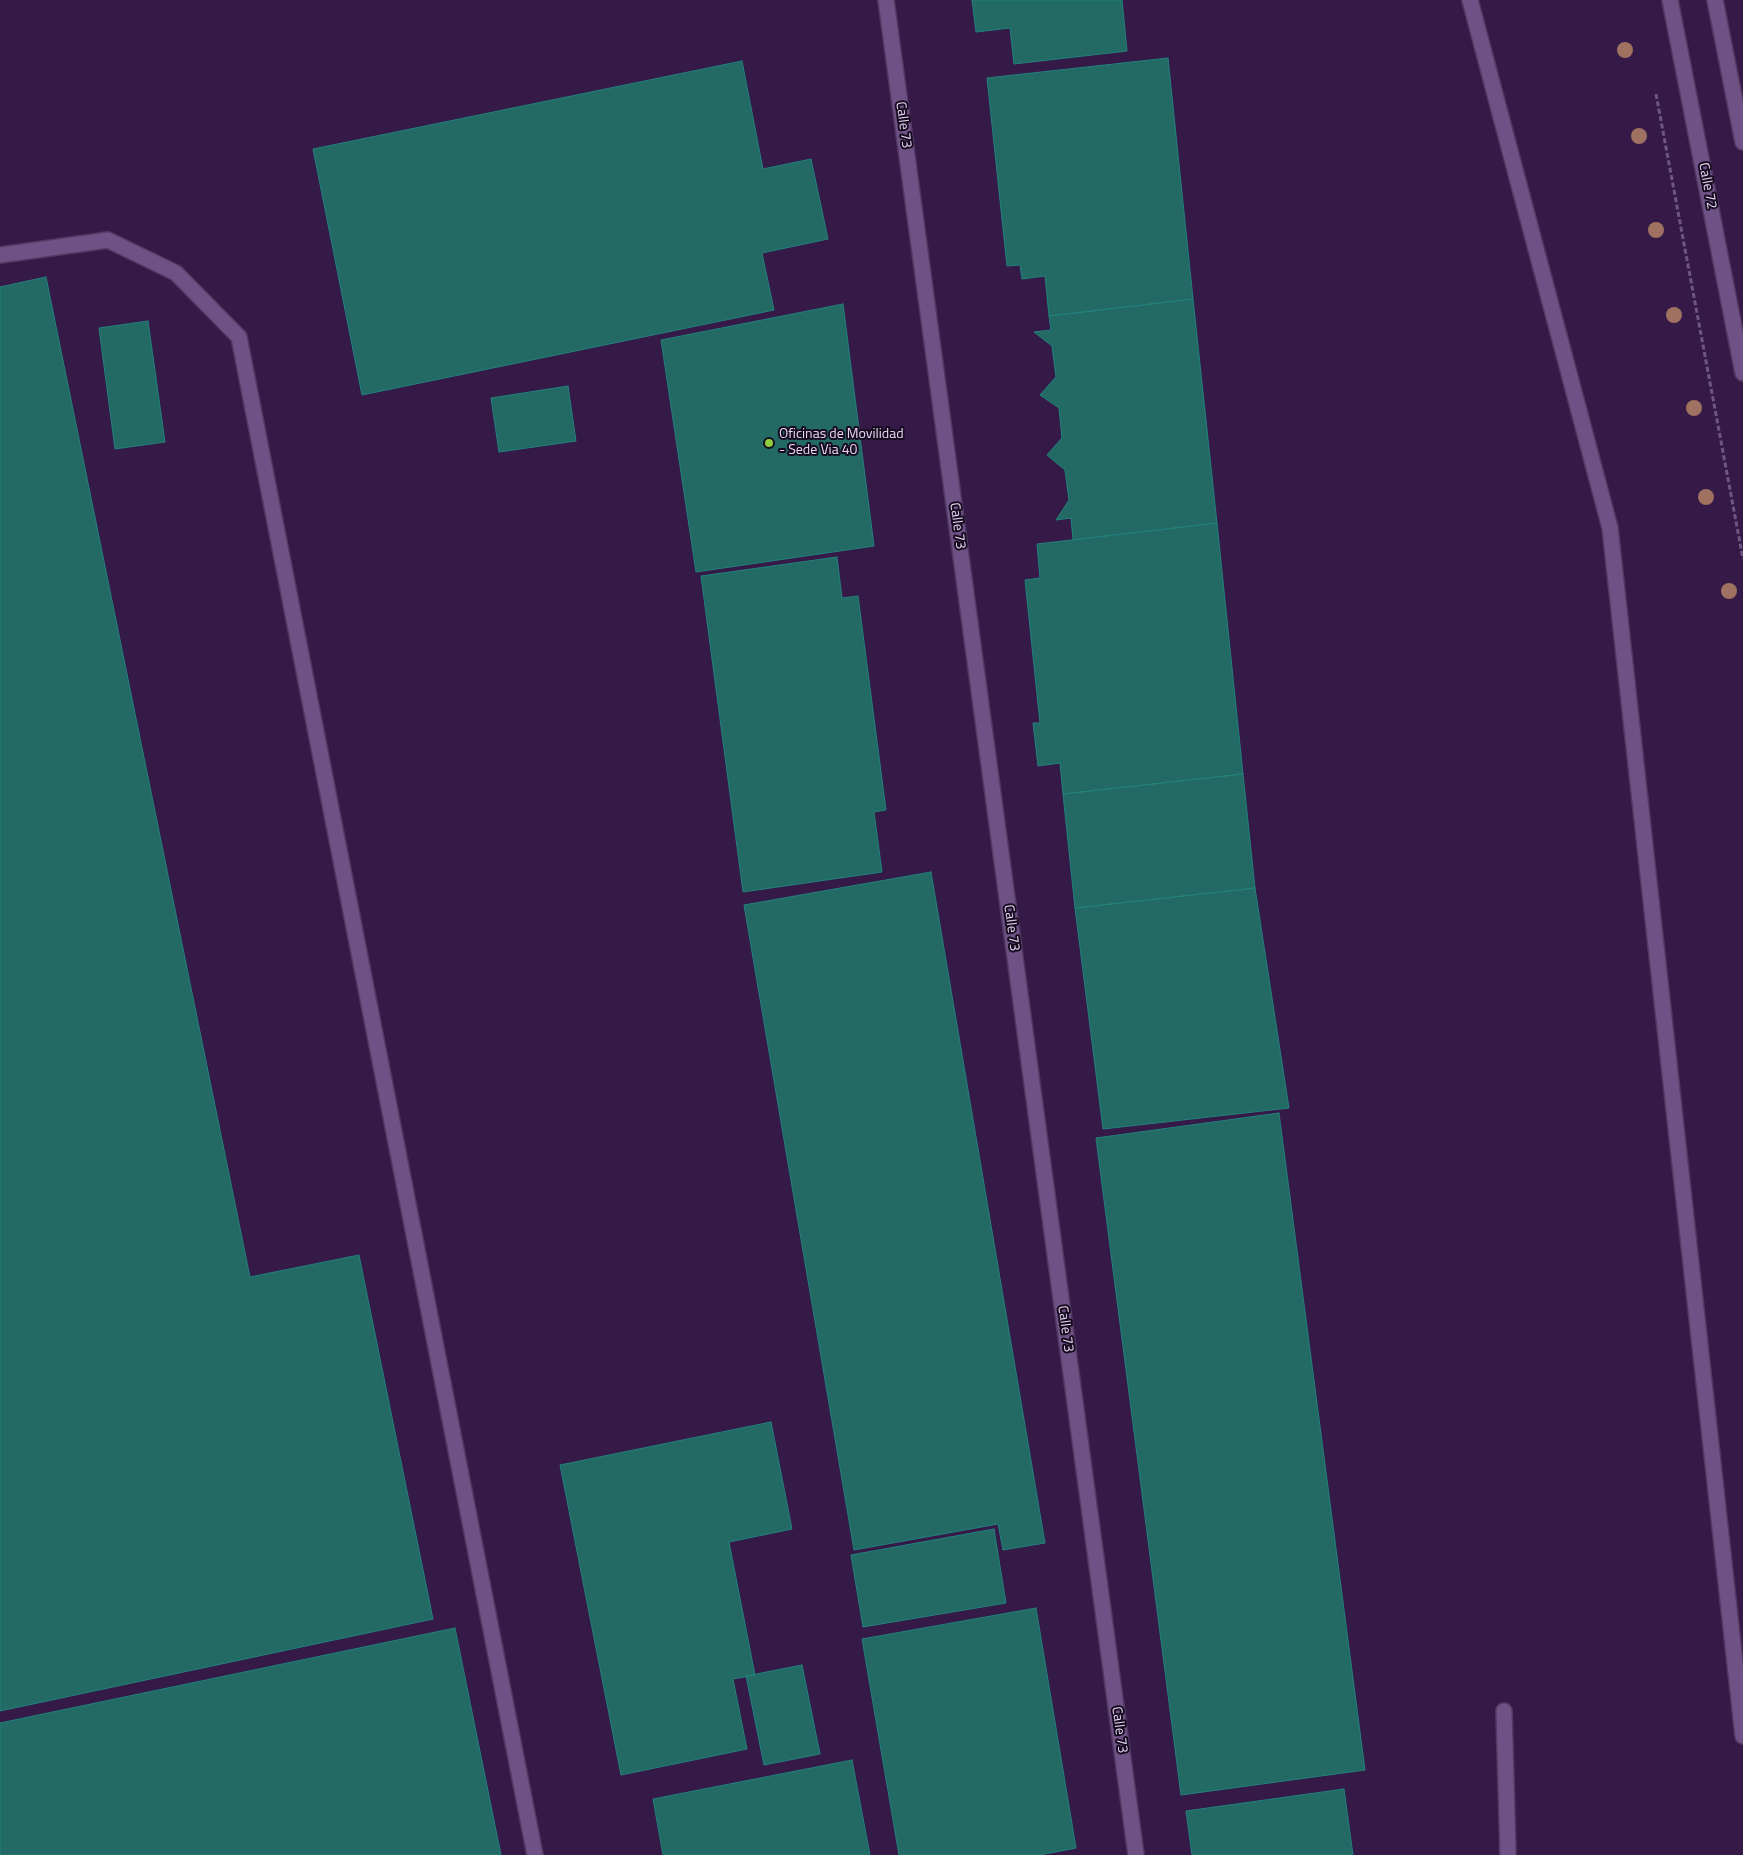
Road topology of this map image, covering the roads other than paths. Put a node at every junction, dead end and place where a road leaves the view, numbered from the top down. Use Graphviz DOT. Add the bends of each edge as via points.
graph roads {
  1 [pos="886,0"];
  2 [pos="1470,0"];
  3 [pos="1670,0"];
  4 [pos="1715,0"];
  5 [pos="1743,142"];
  6 [pos="0,255"];
  7 [pos="1743,373"];
  8 [pos="1504,1711"];
  9 [pos="1743,1736"];
  10 [pos="536,1855"];
  11 [pos="1136,1855"];
  12 [pos="1508,1855"];
  1 -- 11 [label="street, Calle 73"];
  2 -- 9 [label="street" via="1610,528"];
  3 -- 7 [label="street, Calle 72"];
  4 -- 5 [label="street"];
  6 -- 10 [label="street" via="108,240 176,273 239,337"];
  8 -- 12 [label="street"];
}
